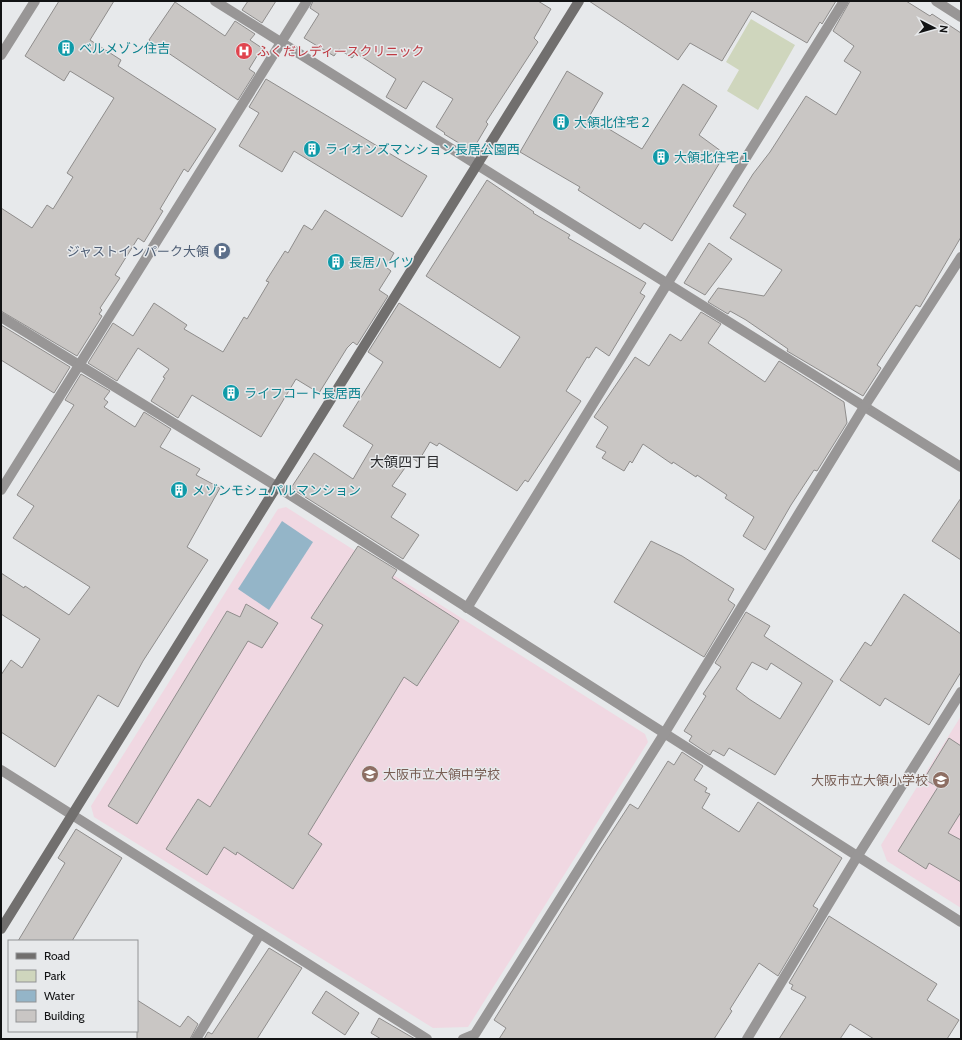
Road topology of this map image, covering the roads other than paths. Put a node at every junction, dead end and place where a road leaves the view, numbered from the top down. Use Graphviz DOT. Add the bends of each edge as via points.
graph roads {
  1 [pos="35,1"];
  2 [pos="215,1"];
  3 [pos="307,1"];
  4 [pos="579,1"];
  5 [pos="844,1"];
  6 [pos="936,1"];
  7 [pos="961,17"];
  8 [pos="281,42"];
  9 [pos="1,55"];
  10 [pos="477,165"];
  11 [pos="961,257"];
  12 [pos="667,284"];
  13 [pos="1,317"];
  14 [pos="79,365"];
  15 [pos="864,407"];
  16 [pos="961,468"];
  17 [pos="276,486"];
  18 [pos="1,490"];
  19 [pos="467,608"];
  20 [pos="961,692"];
  21 [pos="664,734"];
  22 [pos="1,770"];
  23 [pos="72,814"];
  24 [pos="857,857"];
  25 [pos="961,922"];
  26 [pos="1,929"];
  27 [pos="260,934"];
  28 [pos="196,1039"];
  29 [pos="427,1039"];
  30 [pos="463,1039"];
  31 [pos="747,1039"];
  1 -- 9 [label="street"];
  2 -- 8 [label="street"];
  3 -- 8 [label="street"];
  4 -- 10 [label="street"];
  5 -- 12 [label="street"];
  6 -- 7 [label="street"];
  8 -- 10 [label="street"];
  8 -- 14 [label="street"];
  10 -- 12 [label="street"];
  10 -- 17 [label="street"];
  11 -- 15 [label="street"];
  12 -- 15 [label="street"];
  12 -- 19 [label="street"];
  13 -- 14 [label="street"];
  14 -- 17 [label="street"];
  14 -- 18 [label="street"];
  15 -- 16 [label="street"];
  15 -- 21 [label="street"];
  17 -- 19 [label="street"];
  17 -- 23 [label="street"];
  19 -- 21 [label="street"];
  20 -- 24 [label="street"];
  21 -- 24 [label="street"];
  21 -- 30 [label="street" via="475,1034"];
  22 -- 23 [label="street"];
  23 -- 26 [label="street"];
  23 -- 27 [label="street"];
  24 -- 25 [label="street"];
  24 -- 31 [label="street"];
  27 -- 28 [label="street"];
  27 -- 29 [label="street"];
}
